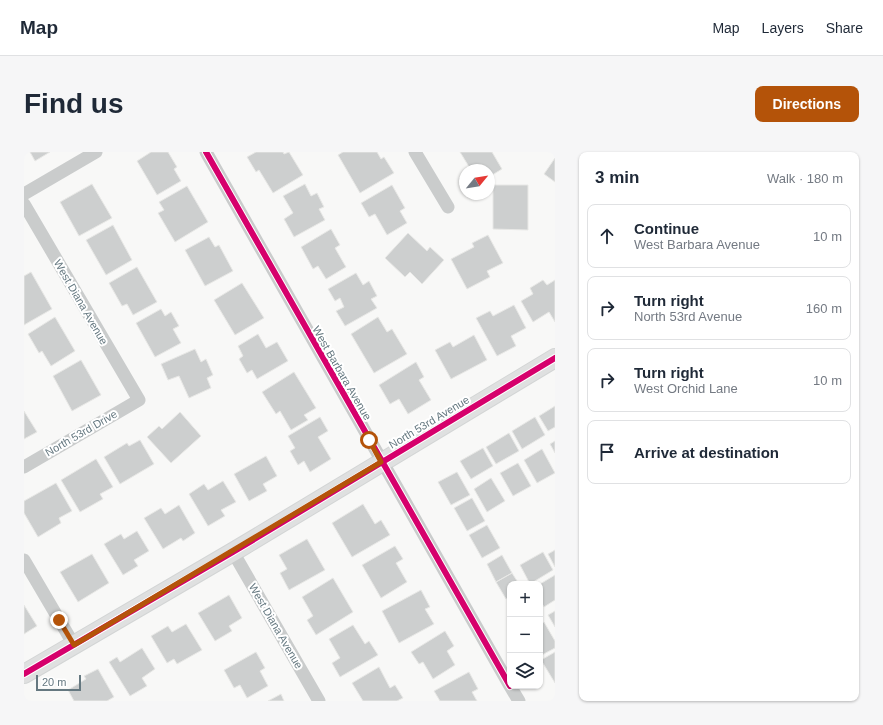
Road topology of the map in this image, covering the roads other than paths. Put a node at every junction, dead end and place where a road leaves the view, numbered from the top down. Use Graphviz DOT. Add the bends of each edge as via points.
graph roads {
  1 [pos="96,152"];
  2 [pos="206,152"];
  3 [pos="415,152"];
  4 [pos="24,194"];
  5 [pos="24,204"];
  6 [pos="448,207"];
  7 [pos="555,358"];
  8 [pos="139,400"];
  9 [pos="381,462"];
  10 [pos="24,467"];
  11 [pos="233,552"];
  12 [pos="24,560"];
  13 [pos="74,645"];
  14 [pos="24,674"];
  15 [pos="507,681"];
  16 [pos="512,689"];
  17 [pos="319,701"];
  18 [pos="519,701"];
  1 -- 4 [label="street"];
  2 -- 9 [label="street, West Barbara Avenue"];
  3 -- 6 [label="street"];
  5 -- 8 [label="street, West Diana Avenue"];
  7 -- 9 [label="street, North 53rd Avenue"];
  8 -- 10 [label="street, North 53rd Drive"];
  9 -- 11 [label="street, North 53rd Avenue"];
  9 -- 15 [label="street, West Barbara Avenue"];
  11 -- 13 [label="street, North 53rd Avenue"];
  11 -- 17 [label="street, West Diana Avenue"];
  12 -- 13 [label="street"];
  13 -- 14 [label="street, North 53rd Avenue"];
  16 -- 18 [label="street, West Barbara Avenue"];
}
